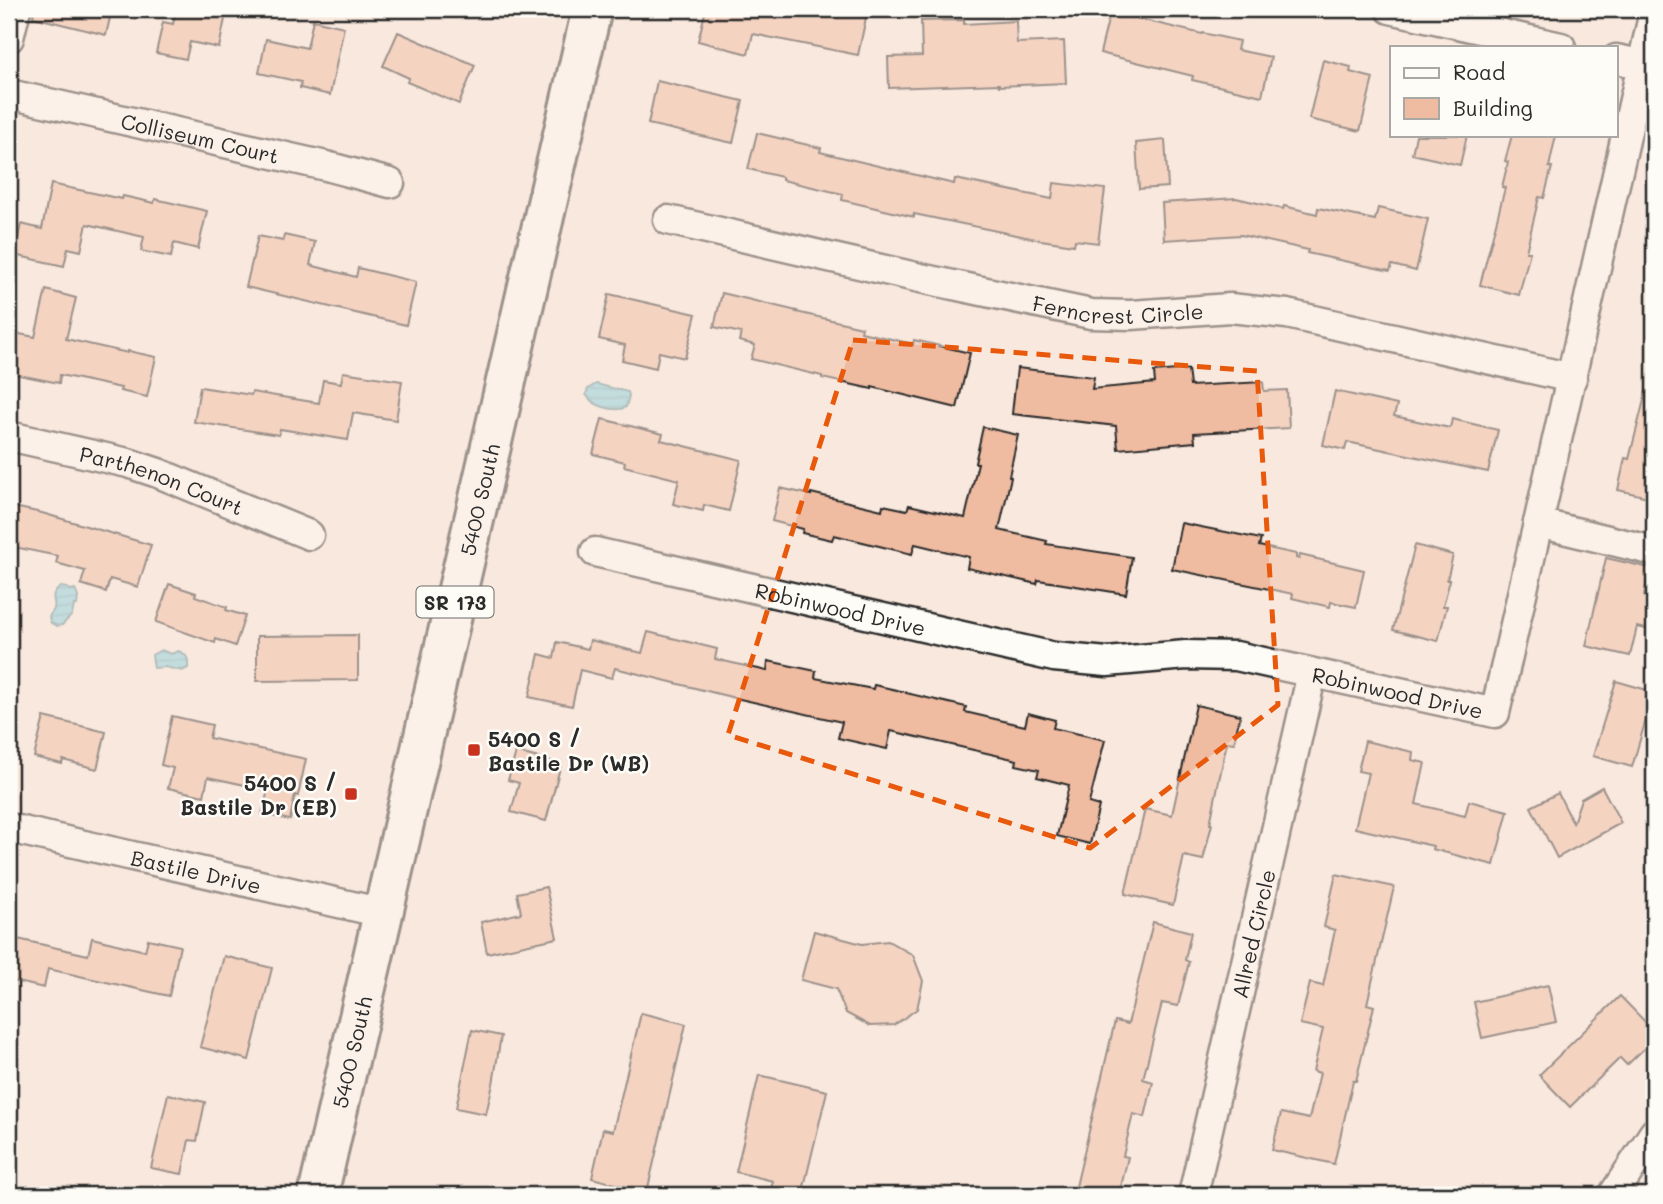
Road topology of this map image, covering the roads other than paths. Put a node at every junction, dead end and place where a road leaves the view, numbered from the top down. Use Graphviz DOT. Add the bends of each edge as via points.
graph roads {
  1 [pos="16,9"];
  2 [pos="592,9"];
  3 [pos="1390,9"];
  4 [pos="1654,12"];
  5 [pos="9,38"];
  6 [pos="1556,46"];
  7 [pos="1637,64"];
  8 [pos="9,94"];
  9 [pos="390,183"];
  10 [pos="668,220"];
  11 [pos="1572,378"];
  12 [pos="9,436"];
  13 [pos="1538,523"];
  14 [pos="309,535"];
  15 [pos="1654,551"];
  16 [pos="595,552"];
  17 [pos="1312,673"];
  18 [pos="9,828"];
  19 [pos="383,913"];
  20 [pos="1654,1133"];
  21 [pos="318,1195"];
  22 [pos="1193,1195"];
  23 [pos="1614,1195"];
  1 -- 5 [label="street"];
  2 -- 19 [label="main road, 5400 South / SR 173"];
  3 -- 6 [label="street"];
  4 -- 7 [label="street, Robinwood Drive"];
  7 -- 11 [label="street, Robinwood Drive"];
  8 -- 9 [label="street, Colliseum Court"];
  10 -- 11 [label="street, Ferncrest Circle" via="1091,314 1230,308 1287,314"];
  11 -- 13 [label="street, Robinwood Drive"];
  12 -- 14 [label="street, Parthenon Court" via="128,463"];
  13 -- 15 [label="street"];
  13 -- 17 [label="street, Robinwood Drive" via="1495,713"];
  16 -- 17 [label="street, Robinwood Drive" via="1054,657 1107,662 1236,656"];
  17 -- 22 [label="street, Allred Circle"];
  18 -- 19 [label="street, Bastile Drive"];
  19 -- 21 [label="main road, 5400 South / SR 173"];
  20 -- 23 [label="street"];
}
